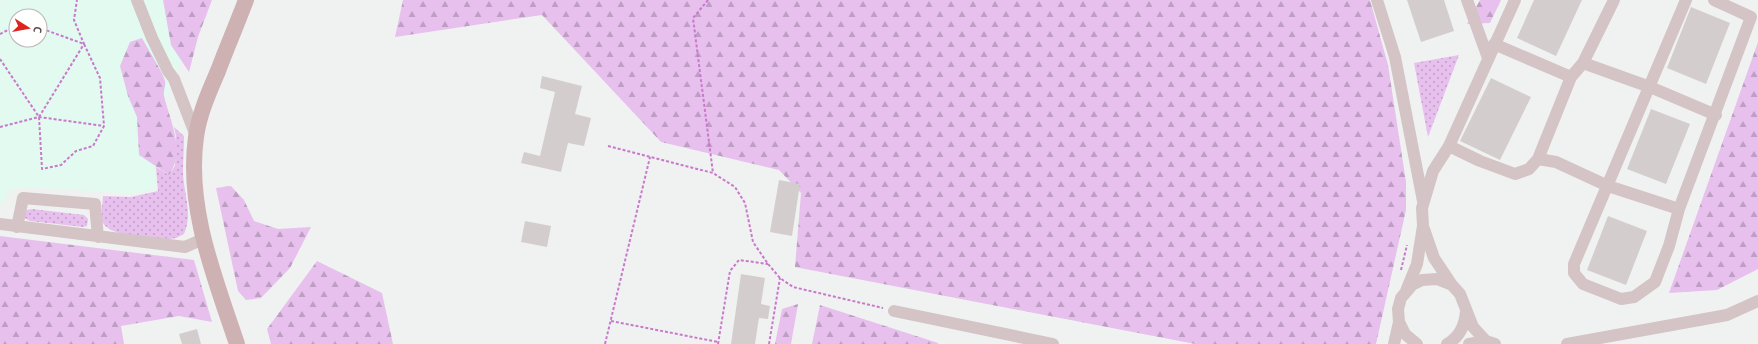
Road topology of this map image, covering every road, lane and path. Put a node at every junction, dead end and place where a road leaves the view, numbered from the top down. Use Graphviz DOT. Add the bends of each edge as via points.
graph roads {
  1 [pos="77,0"];
  2 [pos="137,0"];
  3 [pos="246,0"];
  4 [pos="708,0"];
  5 [pos="1378,0"];
  6 [pos="1467,0"];
  7 [pos="1515,0"];
  8 [pos="1614,0"];
  9 [pos="1686,0"];
  10 [pos="1714,0"];
  11 [pos="48,31"];
  12 [pos="84,44"];
  13 [pos="1494,44"];
  14 [pos="1488,58"];
  15 [pos="0,59"];
  16 [pos="1583,63"];
  17 [pos="1571,78"];
  18 [pos="1650,87"];
  19 [pos="1716,115"];
  20 [pos="39,117"];
  21 [pos="104,126"];
  22 [pos="0,127"];
  23 [pos="196,136"];
  24 [pos="608,146"];
  25 [pos="1449,146"];
  26 [pos="650,157"];
  27 [pos="1538,159"];
  28 [pos="713,173"];
  29 [pos="1608,186"];
  30 [pos="1423,204"];
  31 [pos="1679,209"];
  32 [pos="0,224"];
  33 [pos="17,226"];
  34 [pos="1423,226"];
  35 [pos="98,237"];
  36 [pos="203,239"];
  37 [pos="768,264"];
  38 [pos="780,278"];
  39 [pos="1452,285"];
  40 [pos="1406,291"];
  41 [pos="1758,301"];
  42 [pos="1466,310"];
  43 [pos="894,311"];
  44 [pos="611,321"];
  45 [pos="1399,322"];
  46 [pos="718,343"];
  47 [pos="1491,343"];
  48 [pos="237,344"];
  49 [pos="605,344"];
  50 [pos="769,344"];
  51 [pos="1053,344"];
  52 [pos="1394,344"];
  53 [pos="1417,344"];
  54 [pos="1447,344"];
  55 [pos="1469,344"];
  56 [pos="1567,344"];
  1 -- 12 [label="path" via="74,20"];
  2 -- 23 [label="street" via="152,38 174,79"];
  3 -- 23 [label="main road" via="212,84"];
  4 -- 28 [label="path" via="693,18"];
  5 -- 30 [label="street" via="1395,58"];
  6 -- 14 [label="street"];
  7 -- 13 [label="street"];
  8 -- 16 [label="street"];
  9 -- 18 [label="street"];
  10 -- 19 [label="street" via="1751,17"];
  11 -- 12 [label="path"];
  12 -- 20 [label="path"];
  12 -- 21 [label="path" via="100,78"];
  13 -- 14 [label="street"];
  13 -- 17 [label="street"];
  14 -- 25 [label="street"];
  15 -- 20 [label="path"];
  16 -- 17 [label="street"];
  16 -- 18 [label="street"];
  17 -- 27 [label="street"];
  18 -- 19 [label="street"];
  18 -- 29 [label="street"];
  19 -- 31 [label="street"];
  20 -- 21 [label="path"];
  20 -- 21 [label="path" via="42,169 61,165 76,151 93,146"];
  20 -- 22 [label="path"];
  23 -- 36 [label="main road" via="196,198"];
  24 -- 26 [label="path"];
  25 -- 27 [label="street" via="1515,174 1529,169"];
  25 -- 30 [label="street" via="1433,171"];
  26 -- 28 [label="path"];
  26 -- 44 [label="path"];
  27 -- 29 [label="street" via="1556,162"];
  28 -- 37 [label="path" via="735,187 745,203 753,242"];
  29 -- 31 [label="street"];
  29 -- 31 [label="street" via="1574,264 1574,273 1583,284 1621,299 1634,297 1655,282 1669,246"];
  30 -- 34 [label="street"];
  32 -- 33 [label="street"];
  33 -- 35 [label="street"];
  33 -- 35 [label="street" via="23,198 95,204"];
  34 -- 39 [label="street" via="1434,258"];
  34 -- 40 [label="street" via="1417,264"];
  35 -- 36 [label="street" via="185,247"];
  36 -- 48 [label="main road"];
  37 -- 38 [label="path"];
  37 -- 46 [label="path" via="739,260 730,271"];
  38 -- 43 [label="path" via="793,287"];
  38 -- 50 [label="path"];
  39 -- 40 [label="street" via="1437,279 1422,280"];
  39 -- 42 [label="street" via="1460,294"];
  40 -- 45 [label="street" via="1398,309"];
  41 -- 56 [label="street" via="1727,315"];
  42 -- 47 [label="street" via="1473,327"];
  42 -- 54 [label="street" via="1462,330"];
  43 -- 51 [label="street"];
  44 -- 46 [label="path"];
  44 -- 49 [label="path"];
  45 -- 52 [label="street"];
  45 -- 53 [label="street" via="1405,334"];
  47 -- 55 [label="street"];
}
